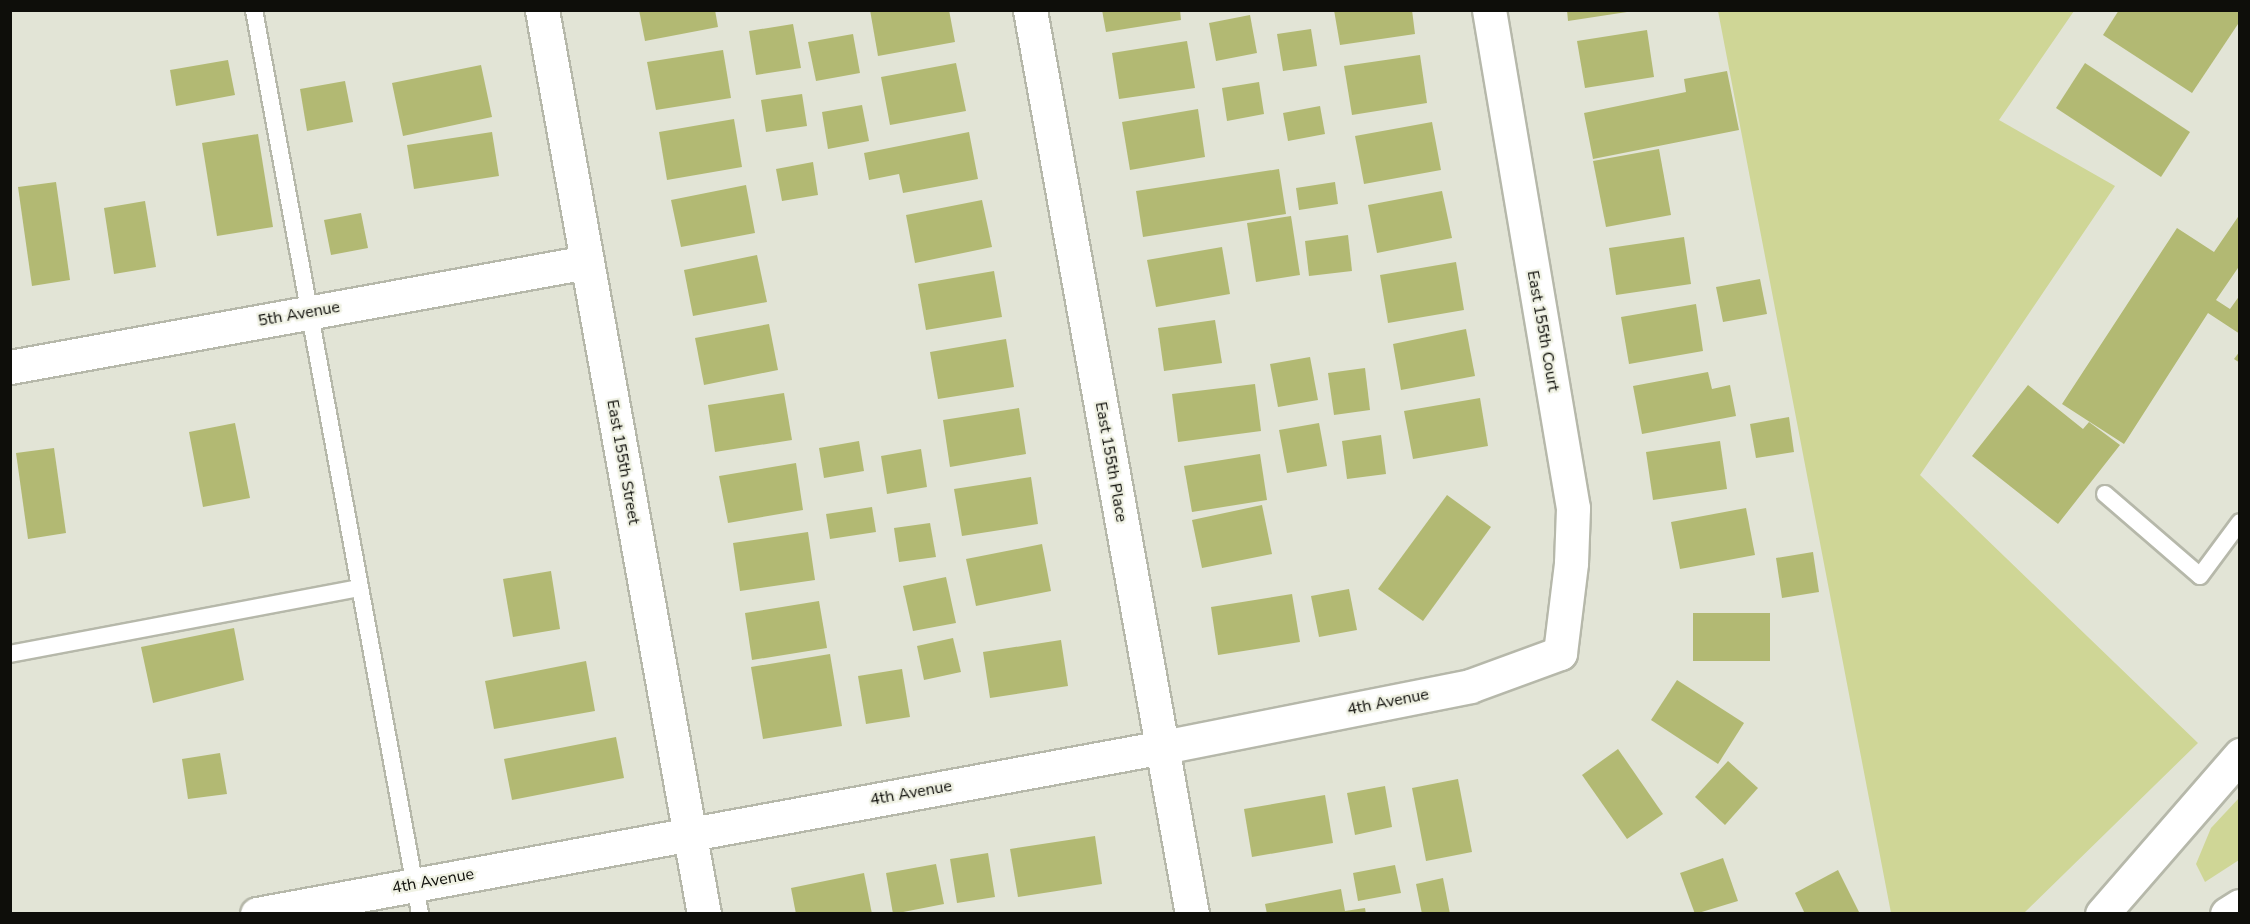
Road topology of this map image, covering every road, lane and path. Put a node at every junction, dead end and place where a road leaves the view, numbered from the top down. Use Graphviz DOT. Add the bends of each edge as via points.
graph roads {
  1 [pos="254,10"];
  2 [pos="543,10"];
  3 [pos="1030,10"];
  4 [pos="1489,10"];
  5 [pos="587,262"];
  6 [pos="309,312"];
  7 [pos="10,367"];
  8 [pos="2105,494"];
  9 [pos="2240,522"];
  10 [pos="360,588"];
  11 [pos="1560,653"];
  12 [pos="10,654"];
  13 [pos="1163,747"];
  14 [pos="2240,755"];
  15 [pos="690,834"];
  16 [pos="417,899"];
  17 [pos="2240,906"];
  18 [pos="257,914"];
  19 [pos="704,914"];
  20 [pos="1192,914"];
  21 [pos="2102,914"];
  22 [pos="2227,914"];
  1 -- 6 [label="lane"];
  2 -- 5 [label="street, East 155th Street"];
  3 -- 13 [label="street, East 155th Place"];
  4 -- 11 [label="street, East 155th Court" via="1573,508"];
  5 -- 6 [label="street, 5th Avenue"];
  5 -- 15 [label="street, East 155th Street"];
  6 -- 7 [label="street, 5th Avenue"];
  6 -- 10 [label="lane"];
  8 -- 9 [label="lane" via="2200,576"];
  10 -- 12 [label="lane"];
  10 -- 16 [label="lane"];
  11 -- 13 [label="street, 4th Avenue" via="1470,686"];
  13 -- 15 [label="street, 4th Avenue"];
  13 -- 20 [label="street, East 155th Place"];
  14 -- 21 [label="street"];
  15 -- 16 [label="street, 4th Avenue"];
  15 -- 19 [label="street, East 155th Street"];
  16 -- 18 [label="street, 4th Avenue"];
  17 -- 22 [label="street"];
}
